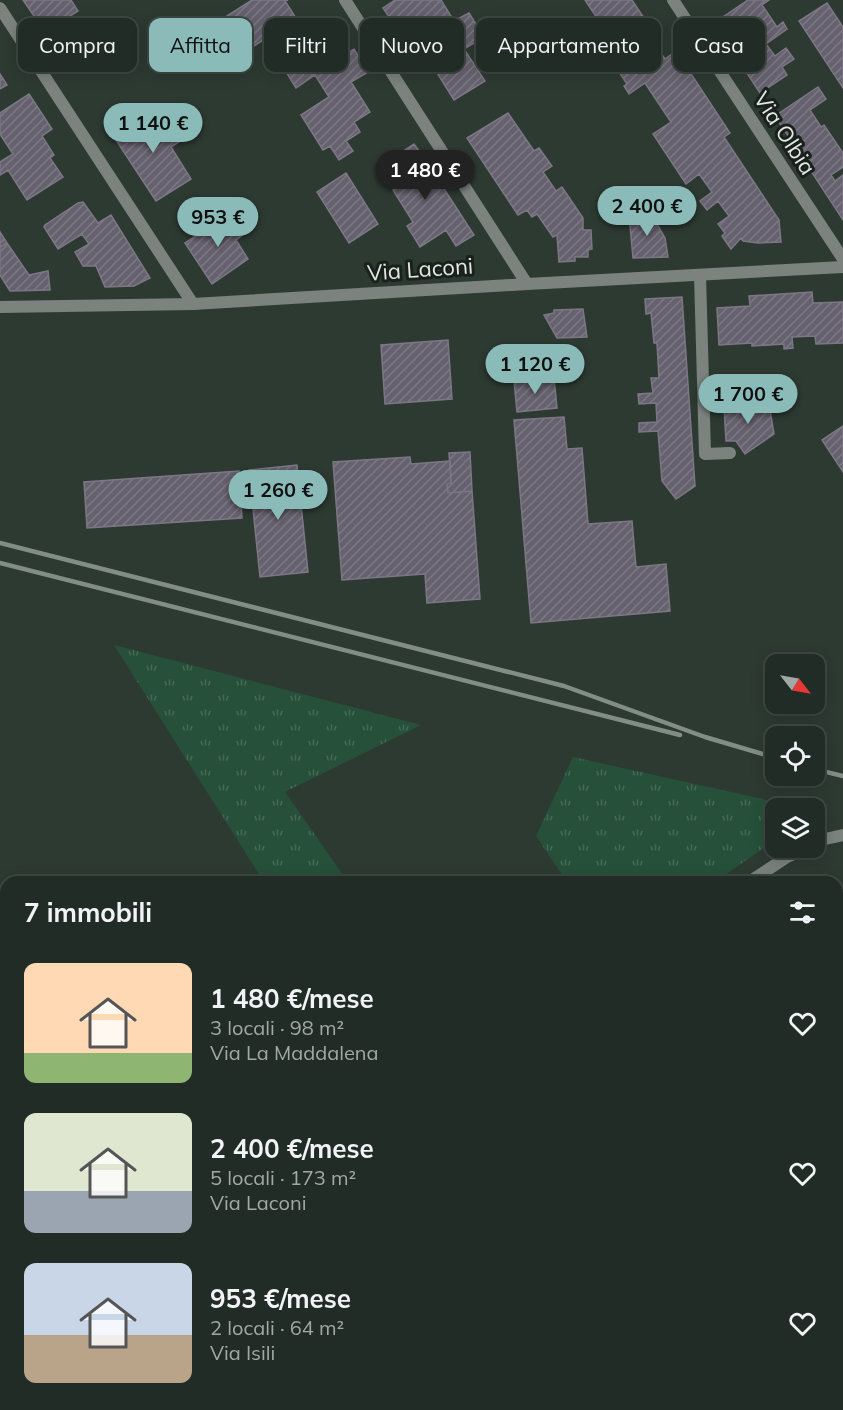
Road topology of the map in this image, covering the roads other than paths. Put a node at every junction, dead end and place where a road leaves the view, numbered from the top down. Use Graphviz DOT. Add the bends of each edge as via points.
graph roads {
  1 [pos="345,0"];
  2 [pos="673,0"];
  3 [pos="0,8"];
  4 [pos="843,259"];
  5 [pos="843,267"];
  6 [pos="700,275"];
  7 [pos="527,284"];
  8 [pos="193,304"];
  9 [pos="0,307"];
  10 [pos="730,453"];
  11 [pos="843,835"];
  12 [pos="825,839"];
  13 [pos="787,858"];
  14 [pos="759,876"];
  1 -- 7 [label="street"];
  2 -- 4 [label="street, Via Olbia"];
  3 -- 8 [label="street"];
  5 -- 6 [label="street, Via Laconi"];
  6 -- 7 [label="street, Via Laconi"];
  6 -- 10 [label="street" via="705,454"];
  7 -- 8 [label="street, Via Laconi"];
  8 -- 9 [label="street, Via Laconi"];
  11 -- 12 [label="street"];
  13 -- 14 [label="street"];
}
